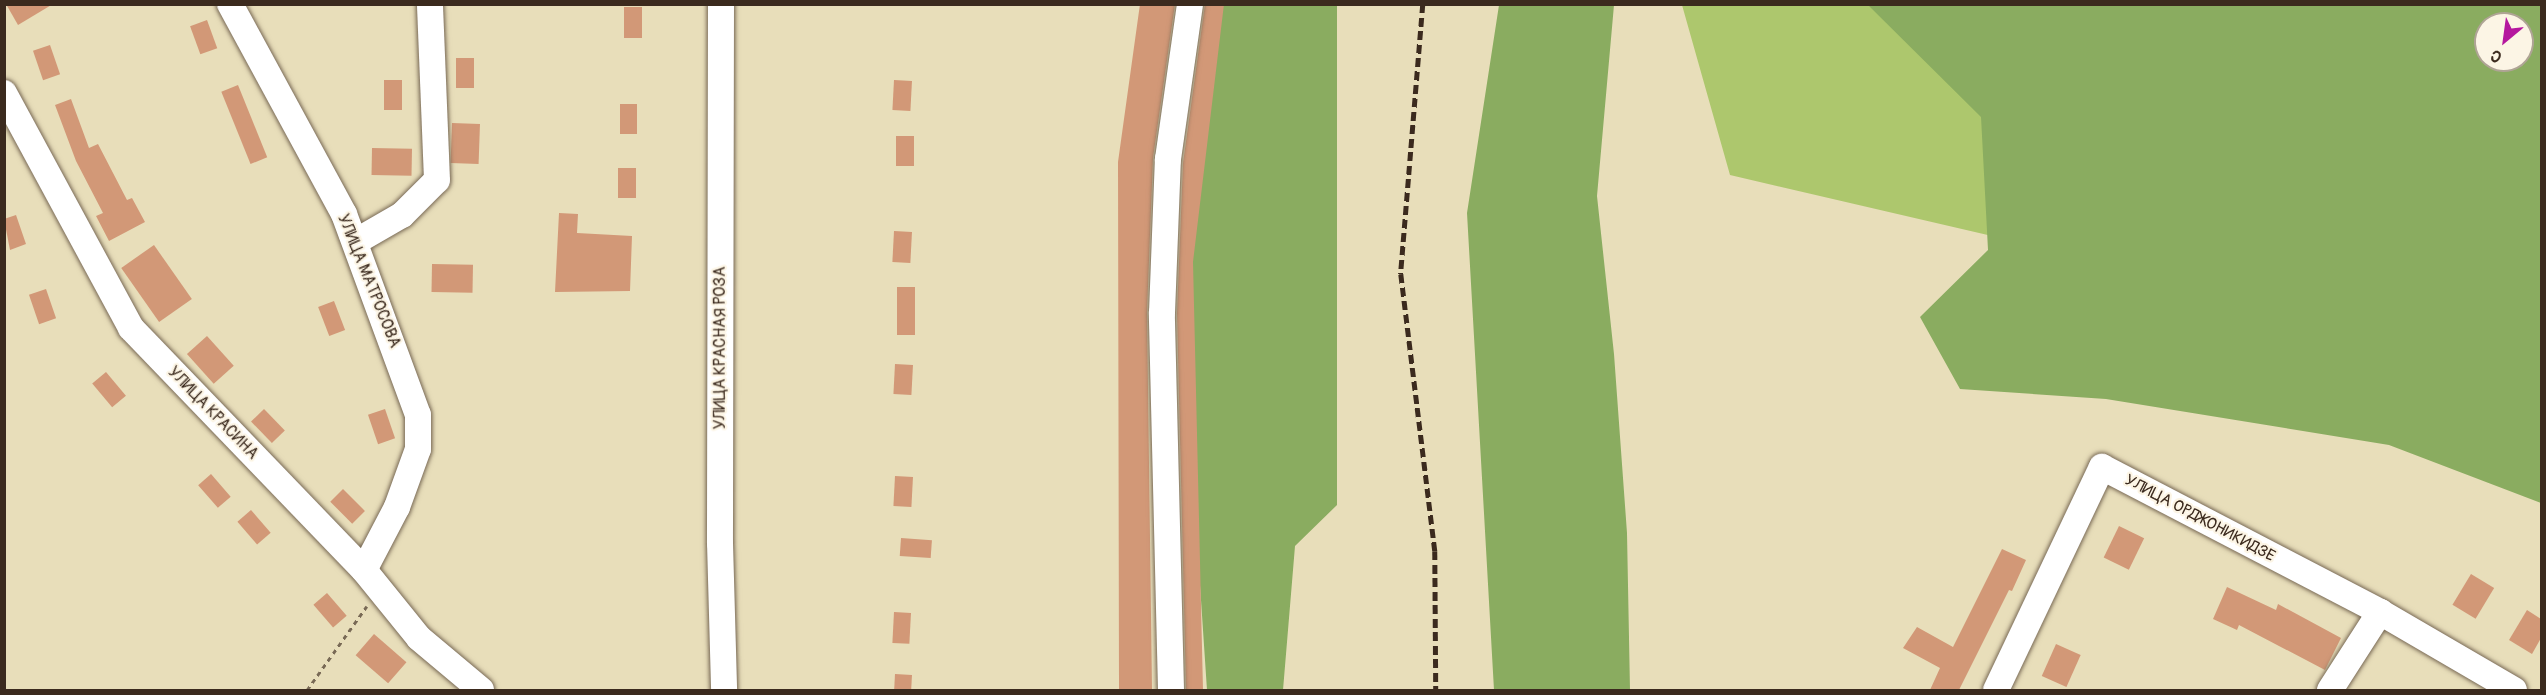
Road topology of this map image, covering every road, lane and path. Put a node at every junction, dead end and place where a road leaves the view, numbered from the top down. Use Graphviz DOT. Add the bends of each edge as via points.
graph roads {
  1 [pos="230,4"];
  2 [pos="430,4"];
  3 [pos="721,4"];
  4 [pos="1190,4"];
  5 [pos="4,93"];
  6 [pos="356,242"];
  7 [pos="371,580"];
  8 [pos="2380,612"];
  9 [pos="307,690"];
  10 [pos="481,690"];
  11 [pos="724,690"];
  12 [pos="1171,690"];
  13 [pos="1996,690"];
  14 [pos="2330,690"];
  15 [pos="2514,690"];
  1 -- 6 [label="street, УЛИЦА МАТРОСОВА"];
  2 -- 6 [label="street" via="437,180 402,215"];
  3 -- 11 [label="street, УЛИЦА КРАСНАЯ РОЗА" via="720,543"];
  4 -- 12 [label="street" via="1168,159 1162,313"];
  5 -- 7 [label="street, УЛИЦА КРАСИНА" via="131,328"];
  6 -- 7 [label="street, УЛИЦА МАТРОСОВА" via="418,415 418,449"];
  7 -- 9 [label="path"];
  7 -- 10 [label="street, УЛИЦА КРАСИНА" via="419,638"];
  8 -- 13 [label="street, УЛИЦА ОРДЖОНИКИДЗЕ" via="2102,467"];
  8 -- 14 [label="street"];
  8 -- 15 [label="street, УЛИЦА ОРДЖОНИКИДЗЕ"];
}
